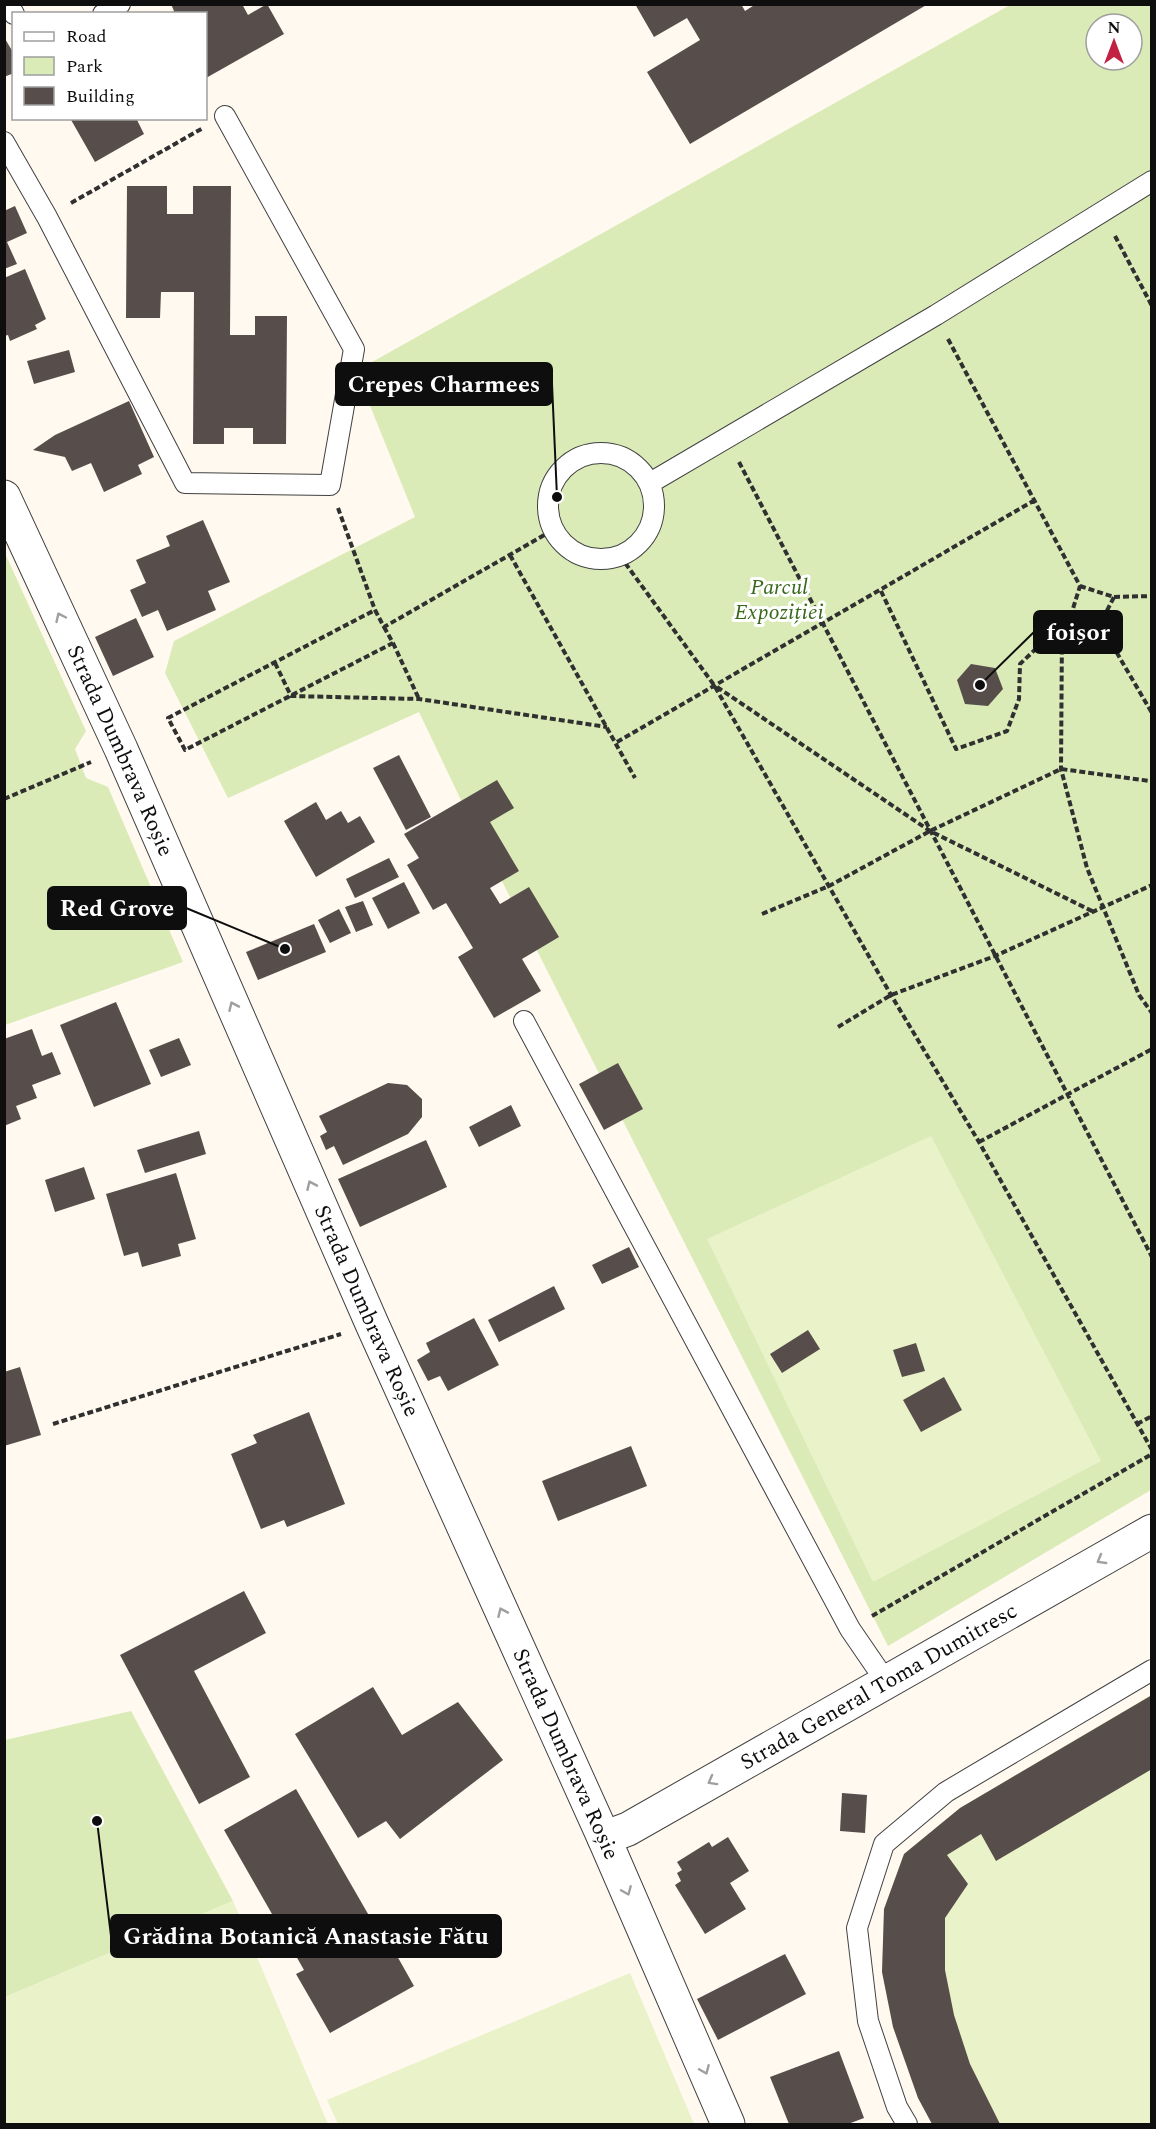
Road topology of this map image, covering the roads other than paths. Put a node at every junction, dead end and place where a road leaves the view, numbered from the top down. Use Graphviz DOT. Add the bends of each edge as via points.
graph roads {
  1 [pos="120,4"];
  2 [pos="107,12"];
  3 [pos="225,116"];
  4 [pos="4,142"];
  5 [pos="1152,181"];
  6 [pos="650,483"];
  7 [pos="4,497"];
  8 [pos="524,1020"];
  9 [pos="1152,1531"];
  10 [pos="1152,1670"];
  11 [pos="887,1683"];
  12 [pos="604,1838"];
  13 [pos="728,2124"];
  14 [pos="907,2124"];
  1 -- 2 [label="lane"];
  3 -- 4 [label="lane" via="354,349 330,485 185,483"];
  5 -- 6 [label="lane" via="936,315"];
  6 -- 6 [label="lane" via="653,518 635,548 620,556 589,558 562,543 553,530 548,514 553,481 563,467 577,458 611,453 627,459"];
  12 -- 7 [label="street, Strada Dumbrava Roșie, one-way" via="372,1324 121,749"];
  8 -- 11 [label="lane" via="850,1629"];
  9 -- 11 [label="street, Strada General Toma Dumitresc, one-way"];
  10 -- 14 [label="lane" via="946,1792 884,1844 857,1928 867,2020 897,2107"];
  11 -- 12 [label="street, Strada General Toma Dumitresc, one-way" via="628,1829"];
  12 -- 13 [label="street, Strada Dumbrava Roșie, one-way"];
}
